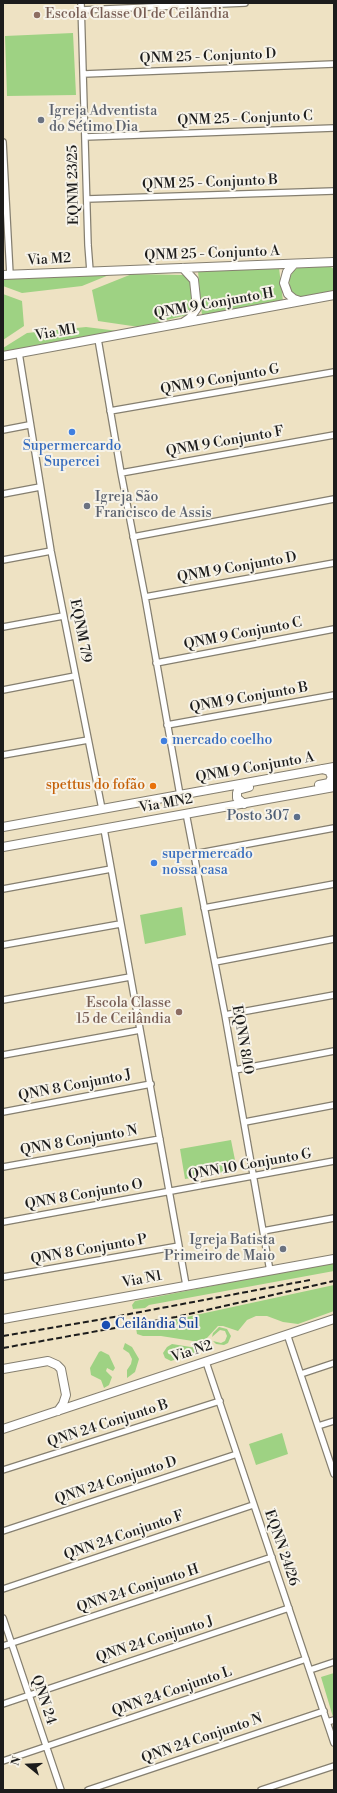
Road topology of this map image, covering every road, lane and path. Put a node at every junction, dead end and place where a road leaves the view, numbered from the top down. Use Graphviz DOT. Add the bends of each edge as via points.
graph roads {
  1 [pos="81,3"];
  2 [pos="245,3"];
  3 [pos="81,10"];
  4 [pos="334,64"];
  5 [pos="84,74"];
  6 [pos="334,128"];
  7 [pos="85,137"];
  8 [pos="3,142"];
  9 [pos="334,191"];
  10 [pos="87,199"];
  11 [pos="4,204"];
  12 [pos="294,264"];
  13 [pos="332,264"];
  14 [pos="183,268"];
  15 [pos="90,271"];
  16 [pos="6,275"];
  17 [pos="334,296"];
  18 [pos="302,301"];
  19 [pos="184,323"];
  20 [pos="98,339"];
  21 [pos="19,353"];
  22 [pos="3,356"];
  23 [pos="334,372"];
  24 [pos="110,411"];
  25 [pos="30,425"];
  26 [pos="3,430"];
  27 [pos="334,435"];
  28 [pos="121,473"];
  29 [pos="40,487"];
  30 [pos="3,494"];
  31 [pos="334,499"];
  32 [pos="133,537"];
  33 [pos="51,551"];
  34 [pos="3,560"];
  35 [pos="334,563"];
  36 [pos="145,597"];
  37 [pos="63,616"];
  38 [pos="3,627"];
  39 [pos="334,629"];
  40 [pos="156,662"];
  41 [pos="75,676"];
  42 [pos="3,690"];
  43 [pos="334,695"];
  44 [pos="167,725"];
  45 [pos="88,740"];
  46 [pos="3,755"];
  47 [pos="334,767"];
  48 [pos="322,769"];
  49 [pos="266,779"];
  50 [pos="334,787"];
  51 [pos="180,795"];
  52 [pos="261,801"];
  53 [pos="244,804"];
  54 [pos="102,809"];
  55 [pos="186,813"];
  56 [pos="3,827"];
  57 [pos="334,828"];
  58 [pos="104,829"];
  59 [pos="3,848"];
  60 [pos="194,854"];
  61 [pos="111,870"];
  62 [pos="334,884"];
  63 [pos="3,889"];
  64 [pos="204,908"];
  65 [pos="120,924"];
  66 [pos="334,939"];
  67 [pos="3,945"];
  68 [pos="215,962"];
  69 [pos="130,977"];
  70 [pos="334,995"];
  71 [pos="3,1000"];
  72 [pos="225,1015"];
  73 [pos="140,1030"];
  74 [pos="334,1051"];
  75 [pos="3,1055"];
  76 [pos="235,1070"];
  77 [pos="151,1084"];
  78 [pos="334,1106"];
  79 [pos="3,1112"];
  80 [pos="245,1122"];
  81 [pos="160,1139"];
  82 [pos="334,1162"];
  83 [pos="3,1167"];
  84 [pos="254,1176"];
  85 [pos="170,1192"];
  86 [pos="334,1218"];
  87 [pos="3,1222"];
  88 [pos="263,1231"];
  89 [pos="179,1246"];
  90 [pos="334,1259"];
  91 [pos="270,1271"];
  92 [pos="3,1277"];
  93 [pos="186,1285"];
  94 [pos="3,1319"];
  95 [pos="334,1319"];
  96 [pos="287,1334"];
  97 [pos="206,1362"];
  98 [pos="334,1363"];
  99 [pos="3,1369"];
  100 [pos="301,1374"];
  101 [pos="220,1401"];
  102 [pos="58,1411"];
  103 [pos="334,1421"];
  104 [pos="318,1426"];
  105 [pos="3,1429"];
  106 [pos="237,1454"];
  107 [pos="3,1470"];
  108 [pos="334,1474"];
  109 [pos="253,1505"];
  110 [pos="3,1531"];
  111 [pos="272,1557"];
  112 [pos="3,1589"];
  113 [pos="289,1608"];
  114 [pos="3,1618"];
  115 [pos="12,1644"];
  116 [pos="3,1646"];
  117 [pos="306,1659"];
  118 [pos="334,1662"];
  119 [pos="310,1670"];
  120 [pos="29,1695"];
  121 [pos="3,1704"];
  122 [pos="324,1711"];
  123 [pos="334,1720"];
  124 [pos="327,1722"];
  125 [pos="334,1743"];
  126 [pos="46,1747"];
  127 [pos="3,1761"];
  128 [pos="334,1766"];
  129 [pos="60,1790"];
  130 [pos="88,1790"];
  131 [pos="261,1790"];
  1 -- 3 [label="street, EQNM 23/25"];
  2 -- 3 [label="street"];
  3 -- 5 [label="street, EQNM 23/25"];
  4 -- 5 [label="street, QNM 25 - Conjunto D"];
  5 -- 7 [label="street, EQNM 23/25"];
  6 -- 7 [label="street, QNM 25 - Conjunto C"];
  7 -- 10 [label="street, EQNM 23/25"];
  8 -- 11 [label="street"];
  9 -- 10 [label="street, QNM 25 - Conjunto B"];
  10 -- 15 [label="street, EQNM 23/25"];
  11 -- 16 [label="street"];
  12 -- 13 [label="main road, QNM 25 - Conjunto A"];
  12 -- 14 [label="main road, QNM 25 - Conjunto A"];
  12 -- 18 [label="main road" via="285,275 285,287 291,297"];
  14 -- 15 [label="main road, QNM 25 - Conjunto A"];
  14 -- 19 [label="main road" via="194,280 197,308"];
  15 -- 16 [label="main road, Via M2"];
  17 -- 18 [label="main road, QNM 9 Conjunto H"];
  18 -- 19 [label="main road, QNM 9 Conjunto H"];
  19 -- 20 [label="main road, QNM 9 Conjunto H"];
  20 -- 21 [label="main road, Via M1"];
  20 -- 24 [label="street"];
  21 -- 22 [label="main road, Via M1"];
  21 -- 25 [label="street, EQNM 7/9"];
  23 -- 24 [label="street, QNM 9 Conjunto G"];
  24 -- 28 [label="street"];
  25 -- 26 [label="street"];
  25 -- 29 [label="street, EQNM 7/9"];
  27 -- 28 [label="street, QNM 9 Conjunto F"];
  28 -- 32 [label="street"];
  29 -- 30 [label="street"];
  29 -- 33 [label="street, EQNM 7/9"];
  31 -- 32 [label="street"];
  32 -- 36 [label="street"];
  33 -- 34 [label="street"];
  33 -- 37 [label="street, EQNM 7/9"];
  35 -- 36 [label="street, QNM 9 Conjunto D"];
  36 -- 40 [label="street"];
  37 -- 38 [label="street"];
  37 -- 41 [label="street, EQNM 7/9"];
  39 -- 40 [label="street, QNM 9 Conjunto C"];
  40 -- 44 [label="street"];
  41 -- 42 [label="street"];
  41 -- 45 [label="street, EQNM 7/9"];
  43 -- 44 [label="street, QNM 9 Conjunto B"];
  44 -- 51 [label="street"];
  45 -- 46 [label="street"];
  45 -- 54 [label="street, EQNM 7/9"];
  47 -- 48 [label="main road, QNM 9 Conjunto A"];
  48 -- 49 [label="main road, QNM 9 Conjunto A"];
  48 -- 52 [label="main road" via="331,773 329,783 285,791"];
  49 -- 51 [label="main road, QNM 9 Conjunto A"];
  49 -- 53 [label="main road" via="258,785 238,790 237,798"];
  50 -- 52 [label="main road, Via MN2"];
  51 -- 54 [label="main road"];
  52 -- 53 [label="main road, Via MN2"];
  53 -- 55 [label="main road, Via MN2"];
  54 -- 56 [label="main road"];
  55 -- 58 [label="main road, Via MN2"];
  55 -- 60 [label="street, EQNN 8/10"];
  57 -- 60 [label="street"];
  58 -- 59 [label="main road, Via MN2"];
  58 -- 61 [label="street"];
  60 -- 64 [label="street, EQNN 8/10"];
  61 -- 63 [label="street"];
  61 -- 65 [label="street"];
  62 -- 64 [label="street"];
  64 -- 68 [label="street, EQNN 8/10"];
  65 -- 67 [label="street"];
  65 -- 69 [label="street"];
  66 -- 68 [label="street"];
  68 -- 72 [label="street, EQNN 8/10"];
  69 -- 71 [label="street"];
  69 -- 73 [label="street"];
  70 -- 72 [label="street"];
  72 -- 76 [label="street, EQNN 8/10"];
  73 -- 75 [label="street"];
  73 -- 77 [label="street"];
  74 -- 76 [label="street"];
  76 -- 80 [label="street, EQNN 8/10"];
  77 -- 79 [label="street, QNN 8 Conjunto J"];
  77 -- 81 [label="street"];
  78 -- 80 [label="street"];
  80 -- 84 [label="street, EQNN 8/10"];
  81 -- 83 [label="street, QNN 8 Conjunto N"];
  81 -- 85 [label="street"];
  82 -- 84 [label="street, QNN 10 Conjunto G"];
  84 -- 85 [label="street, QNN 10 Conjunto G"];
  84 -- 88 [label="street, EQNN 8/10"];
  85 -- 87 [label="street, QNN 8 Conjunto O"];
  85 -- 89 [label="street"];
  86 -- 88 [label="street"];
  88 -- 91 [label="street, EQNN 8/10"];
  89 -- 92 [label="street, QNN 8 Conjunto P"];
  89 -- 93 [label="street"];
  90 -- 91 [label="main road, Via N1"];
  91 -- 93 [label="main road, Via N1"];
  93 -- 94 [label="main road, Via N1"];
  95 -- 96 [label="main road, Via N2"];
  96 -- 97 [label="main road, Via N2"];
  96 -- 100 [label="street"];
  97 -- 101 [label="street, EQNN 24/26"];
  97 -- 102 [label="main road, Via N2"];
  98 -- 100 [label="street"];
  99 -- 102 [label="main road" via="48,1361 57,1365 61,1369 66,1395"];
  100 -- 104 [label="street"];
  101 -- 106 [label="street, EQNN 24/26"];
  101 -- 107 [label="street, QNN 24 Conjunto B"];
  102 -- 105 [label="main road, Via N2"];
  103 -- 104 [label="street"];
  104 -- 108 [label="street"];
  106 -- 109 [label="street, EQNN 24/26"];
  106 -- 110 [label="street, QNN 24 Conjunto D"];
  109 -- 111 [label="street, EQNN 24/26"];
  109 -- 112 [label="street, QNN 24 Conjunto F"];
  111 -- 113 [label="street, EQNN 24/26"];
  111 -- 115 [label="street, QNN 24 Conjunto H"];
  113 -- 117 [label="street, EQNN 24/26"];
  113 -- 120 [label="street, QNN 24 Conjunto J"];
  114 -- 115 [label="street, QNN 24"];
  115 -- 116 [label="street, QNN 24 Conjunto H"];
  115 -- 120 [label="street, QNN 24"];
  117 -- 119 [label="street, EQNN 24/26"];
  117 -- 126 [label="street, QNN 24 Conjunto L"];
  118 -- 119 [label="street"];
  119 -- 122 [label="street, EQNN 24/26"];
  120 -- 121 [label="street, QNN 24 Conjunto J"];
  120 -- 126 [label="street, QNN 24"];
  122 -- 124 [label="street, EQNN 24/26"];
  122 -- 130 [label="street, QNN 24 Conjunto N"];
  123 -- 124 [label="street"];
  124 -- 125 [label="street, EQNN 24/26"];
  126 -- 127 [label="street, QNN 24 Conjunto L"];
  126 -- 129 [label="street, QNN 24"];
  128 -- 131 [label="street"];
}
